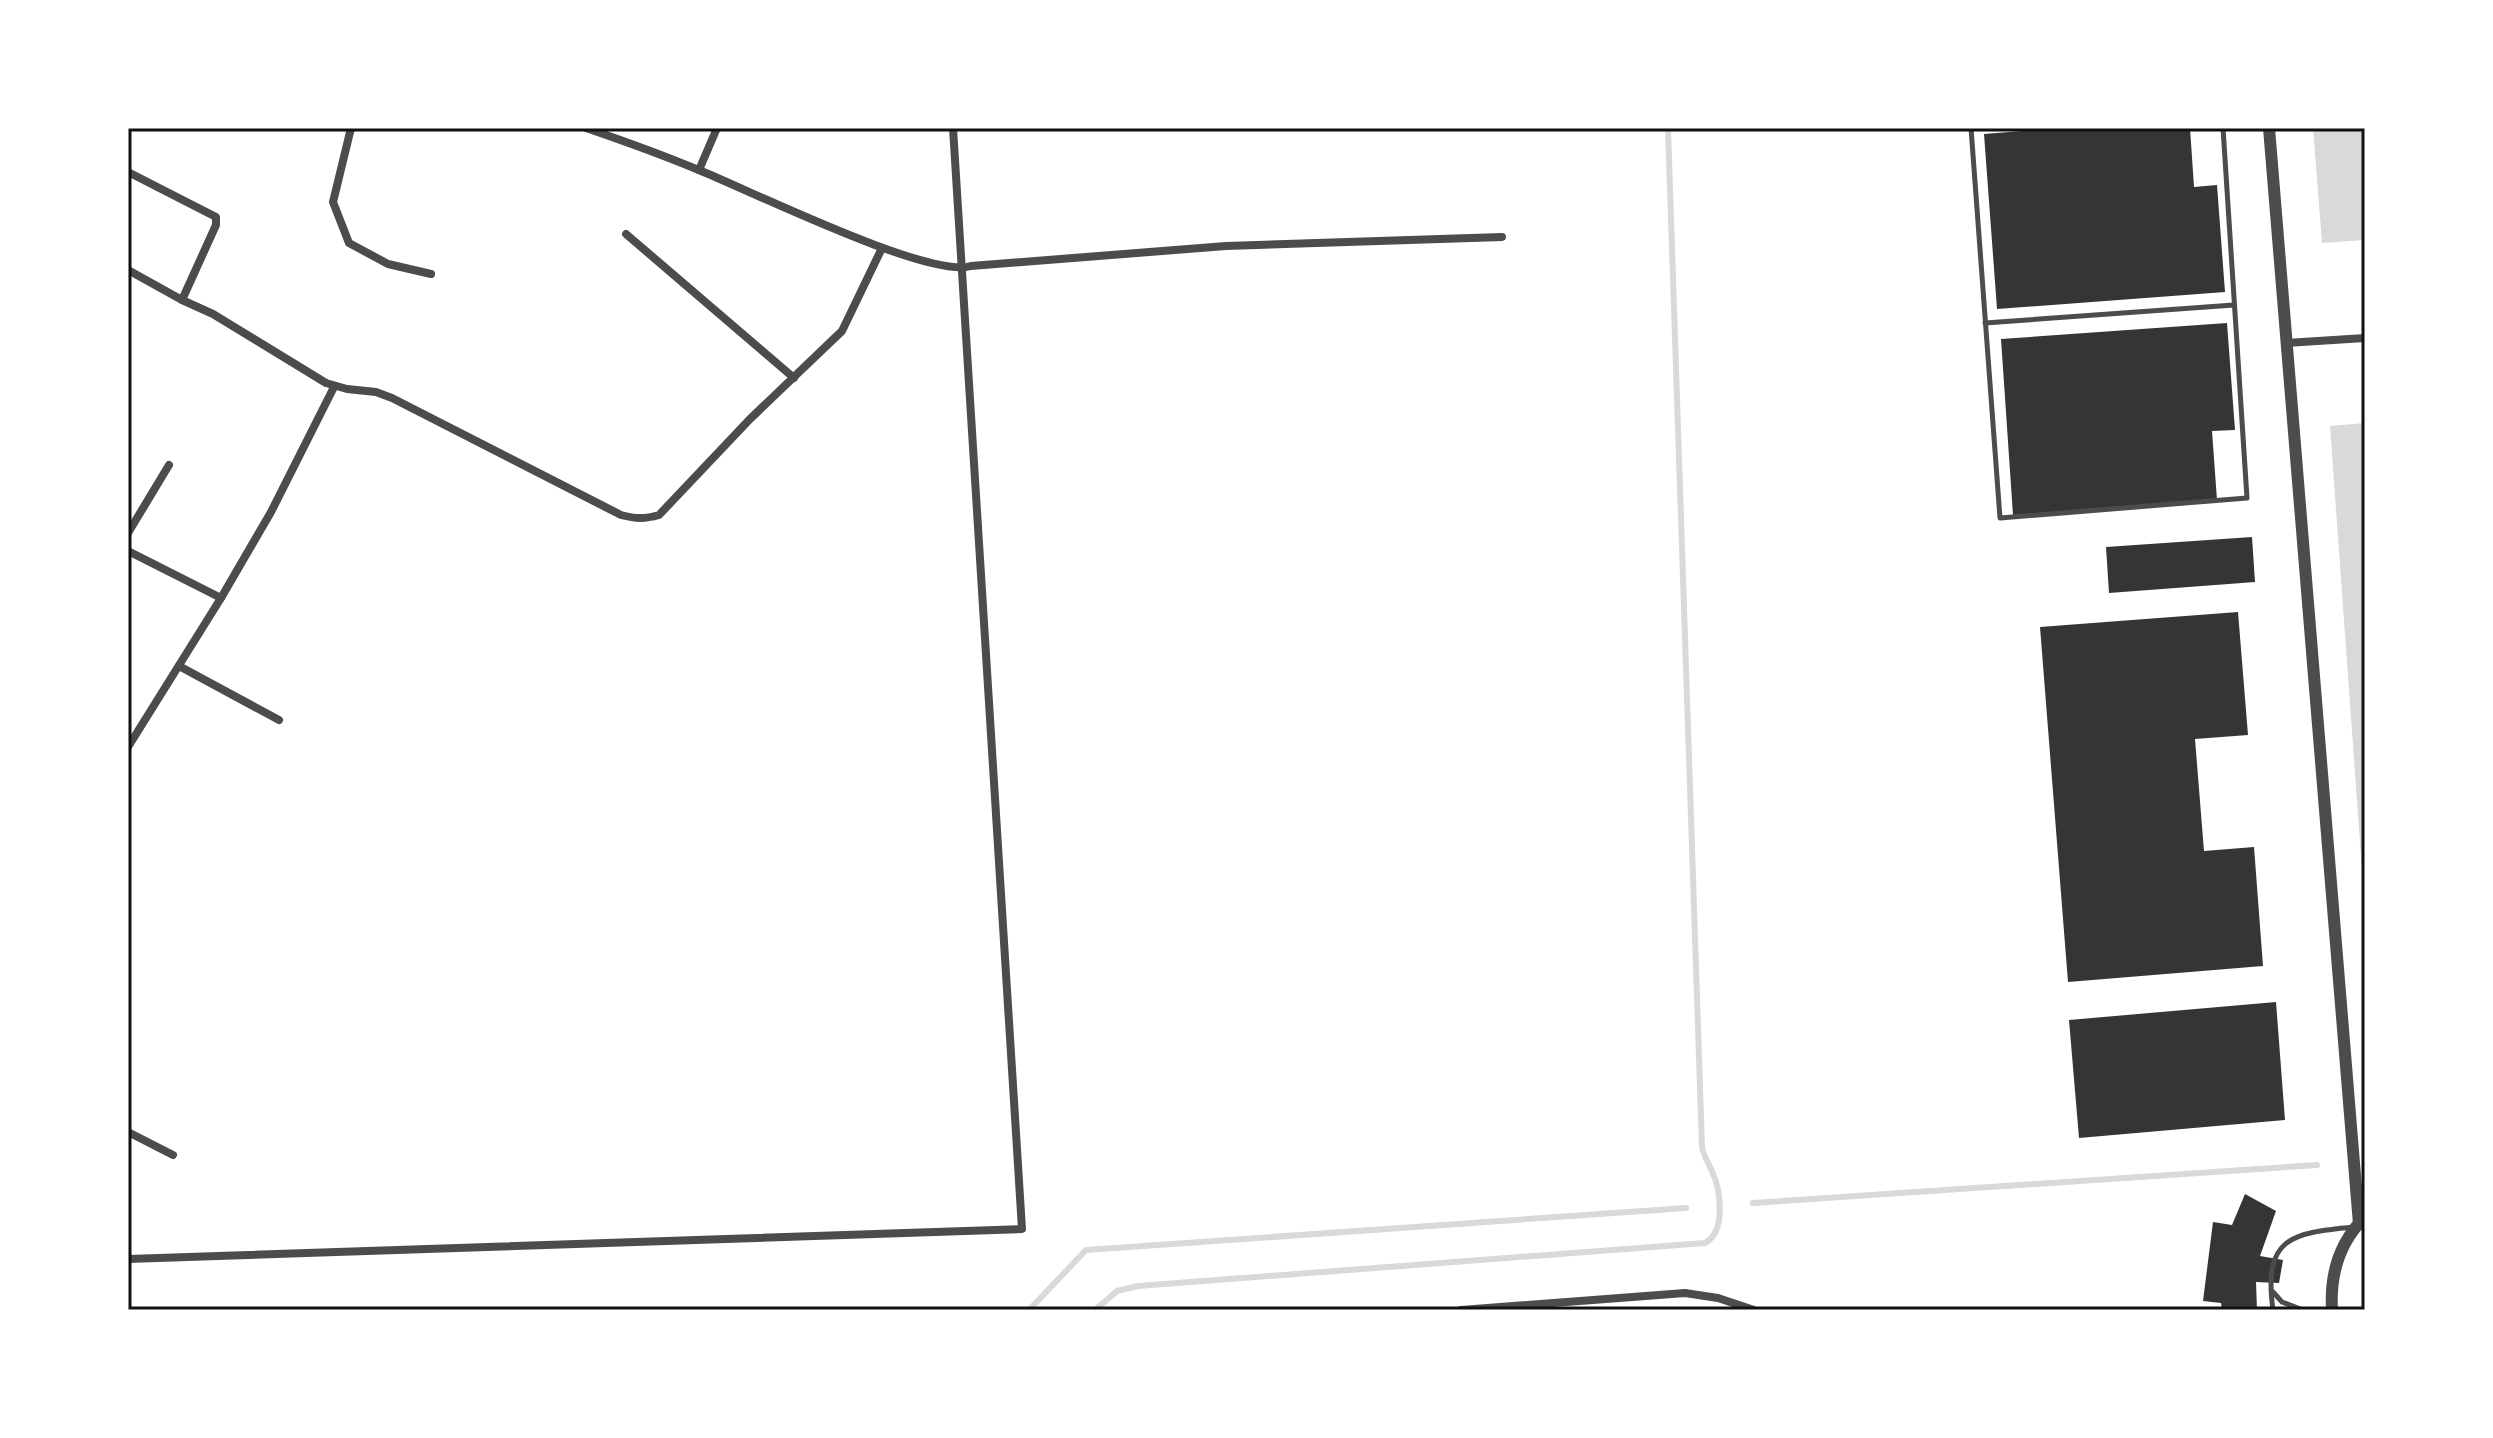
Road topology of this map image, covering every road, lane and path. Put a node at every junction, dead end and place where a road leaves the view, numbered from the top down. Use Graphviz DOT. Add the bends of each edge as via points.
graph roads {
  1 [pos="351,128"];
  2 [pos="586,128"];
  3 [pos="717,128"];
  4 [pos="953,128"];
  5 [pos="1971,128"];
  6 [pos="2223,128"];
  7 [pos="2269,128"];
  8 [pos="699,170"];
  9 [pos="128,172"];
  10 [pos="626,234"];
  11 [pos="1502,237"];
  12 [pos="882,248"];
  13 [pos="961,269"];
  14 [pos="128,270"];
  15 [pos="431,274"];
  16 [pos="182,300"];
  17 [pos="2234,305"];
  18 [pos="1985,323"];
  19 [pos="2365,338"];
  20 [pos="2285,343"];
  21 [pos="794,378"];
  22 [pos="334,387"];
  23 [pos="169,465"];
  24 [pos="128,533"];
  25 [pos="128,551"];
  26 [pos="221,598"];
  27 [pos="179,666"];
  28 [pos="279,720"];
  29 [pos="128,747"];
  30 [pos="128,1132"];
  31 [pos="173,1155"];
  32 [pos="2360,1223"];
  33 [pos="128,1259"];
  34 [pos="2271,1288"];
  35 [pos="1461,1310"];
  36 [pos="1754,1310"];
  37 [pos="2273,1310"];
  38 [pos="2303,1310"];
  39 [pos="2332,1310"];
  1 -- 15 [label="street" via="333,202 349,243 388,264"];
  2 -- 8 [label="street"];
  3 -- 8 [label="street"];
  4 -- 13 [label="street"];
  5 -- 18 [label="lane"];
  6 -- 17 [label="lane"];
  7 -- 20 [label="street"];
  8 -- 12 [label="street"];
  9 -- 16 [label="street" via="216,217"];
  10 -- 21 [label="street"];
  11 -- 13 [label="street" via="1226,246"];
  12 -- 13 [label="street"];
  12 -- 21 [label="street" via="842,331"];
  13 -- 33 [label="street" via="1022,1229"];
  14 -- 16 [label="street"];
  16 -- 22 [label="street"];
  17 -- 18 [label="lane"];
  17 -- 18 [label="lane" via="2247,498 2000,518"];
  19 -- 20 [label="street"];
  20 -- 32 [label="street"];
  21 -- 22 [label="street" via="659,515 647,520 613,511 392,398"];
  22 -- 26 [label="street"];
  23 -- 24 [label="street"];
  25 -- 26 [label="street"];
  26 -- 27 [label="street"];
  27 -- 28 [label="street"];
  27 -- 29 [label="street"];
  30 -- 31 [label="street"];
  32 -- 34 [label="lane" via="2315,1231 2284,1244 2274,1259"];
  32 -- 39 [label="street" via="2336,1265"];
  34 -- 37 [label="lane"];
  34 -- 38 [label="lane" via="2282,1302"];
  35 -- 36 [label="street" via="1685,1293"];
}
